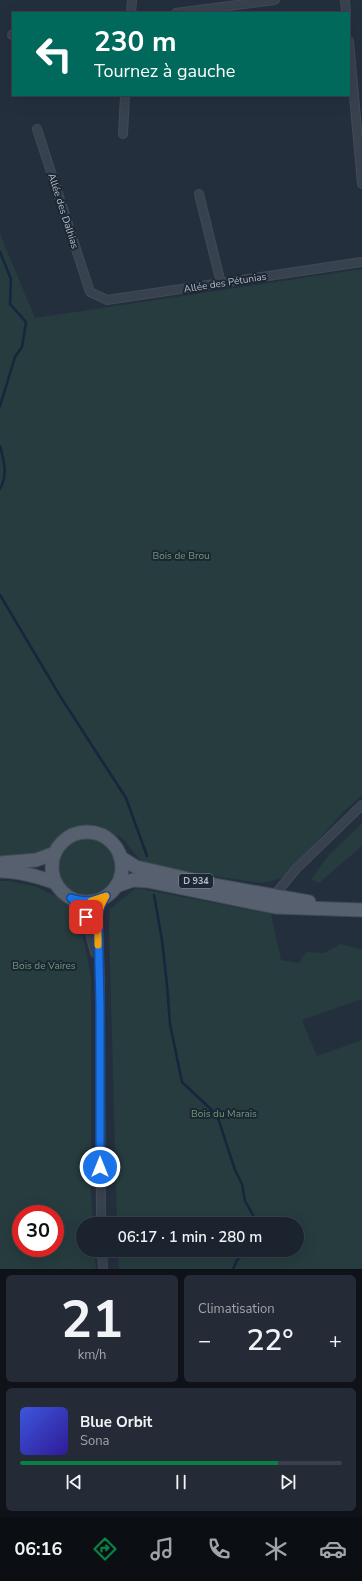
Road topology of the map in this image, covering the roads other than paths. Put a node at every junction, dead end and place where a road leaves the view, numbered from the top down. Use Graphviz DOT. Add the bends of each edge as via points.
graph roads {
  1 [pos="132,0"];
  2 [pos="275,0"];
  3 [pos="345,0"];
  4 [pos="131,12"];
  5 [pos="184,12"];
  6 [pos="346,12"];
  7 [pos="350,52"];
  8 [pos="126,96"];
  9 [pos="36,129"];
  10 [pos="123,134"];
  11 [pos="362,184"];
  12 [pos="199,194"];
  13 [pos="362,262"];
  14 [pos="220,284"];
  15 [pos="90,292"];
  16 [pos="362,805"];
  17 [pos="55,852"];
  18 [pos="120,857"];
  19 [pos="0,863"];
  20 [pos="0,871"];
  21 [pos="56,883"];
  22 [pos="116,886"];
  23 [pos="213,894"];
  24 [pos="106,896"];
  25 [pos="274,896"];
  26 [pos="71,898"];
  27 [pos="342,910"];
  28 [pos="362,910"];
  29 [pos="98,966"];
  30 [pos="101,1217"];
  31 [pos="102,1257"];
  32 [pos="103,1269"];
  1 -- 4 [label="street"];
  2 -- 5 [label="street"];
  3 -- 6 [label="street"];
  7 -- 11 [label="street"];
  8 -- 10 [label="street"];
  9 -- 15 [label="street, Allée des Dalhias"];
  12 -- 14 [label="street"];
  13 -- 14 [label="street, Allée des Pétunias"];
  14 -- 15 [label="street, Allée des Pétunias" via="107,300"];
  16 -- 25 [label="street" via="296,869"];
  17 -- 18 [label="main road" via="64,841 86,832 98,834 108,840"];
  17 -- 19 [label="main road" via="36,860"];
  17 -- 21 [label="main road" via="52,872"];
  18 -- 22 [label="main road" via="122,867"];
  18 -- 25 [label="main road, D 934" via="136,867"];
  20 -- 21 [label="main road" via="15,871"];
  21 -- 26 [label="main road" via="62,892"];
  22 -- 23 [label="main road, D 934" via="133,880 148,881"];
  22 -- 24 [label="main road"];
  23 -- 25 [label="street" via="235,894 268,900"];
  23 -- 27 [label="main road, D 934" via="275,907"];
  24 -- 26 [label="main road" via="95,901 83,902"];
  24 -- 29 [label="street" via="98,916"];
  25 -- 27 [label="main road, D 934"];
  26 -- 29 [label="street" via="86,917"];
  27 -- 28 [label="main road, D 934"];
  29 -- 30 [label="street"];
  31 -- 32 [label="street"];
}
